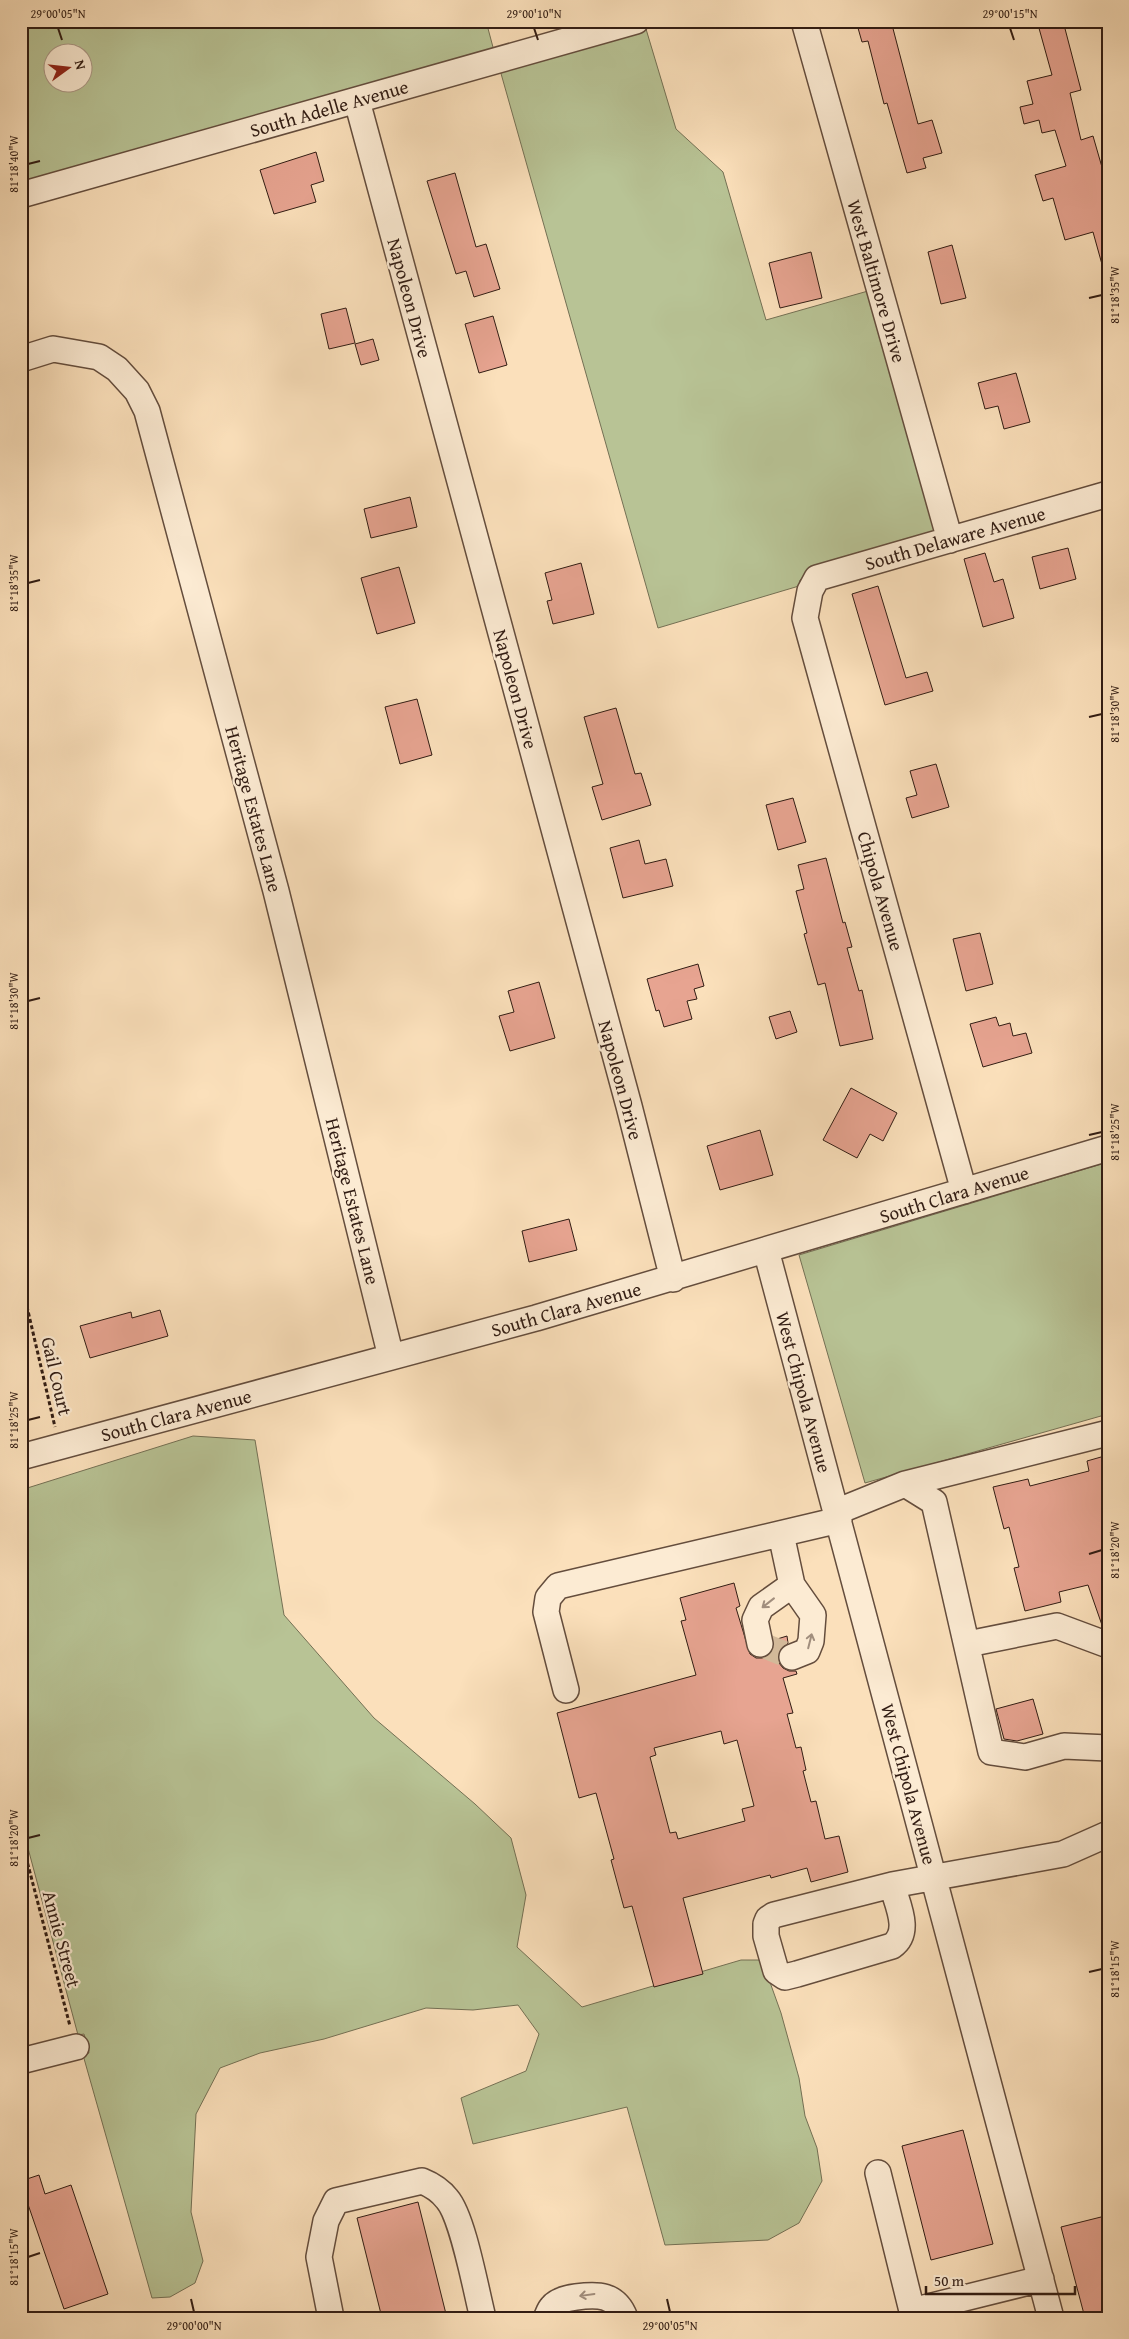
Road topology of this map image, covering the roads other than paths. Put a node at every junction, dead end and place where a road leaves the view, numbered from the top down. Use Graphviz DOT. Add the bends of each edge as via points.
graph roads {
  1 [pos="636,21"];
  2 [pos="804,21"];
  3 [pos="357,101"];
  4 [pos="21,195"];
  5 [pos="21,359"];
  6 [pos="1108,494"];
  7 [pos="950,540"];
  8 [pos="810,591"];
  9 [pos="1108,1148"];
  10 [pos="964,1190"];
  11 [pos="766,1250"];
  12 [pos="673,1278"];
  13 [pos="391,1357"];
  14 [pos="1108,1433"];
  15 [pos="21,1457"];
  16 [pos="905,1484"];
  17 [pos="837,1516"];
  18 [pos="781,1534"];
  19 [pos="792,1585"];
  20 [pos="760,1644"];
  21 [pos="968,1644"];
  22 [pos="1108,1645"];
  23 [pos="792,1657"];
  24 [pos="566,1690"];
  25 [pos="1108,1748"];
  26 [pos="1108,1834"];
  27 [pos="933,1876"];
  28 [pos="892,1885"];
  29 [pos="76,2047"];
  30 [pos="21,2061"];
  31 [pos="878,2173"];
  32 [pos="1041,2279"];
  33 [pos="950,2310"];
  34 [pos="331,2318"];
  35 [pos="483,2318"];
  36 [pos="546,2318"];
  37 [pos="625,2318"];
  38 [pos="1051,2318"];
  1 -- 3 [label="street, South Adelle Avenue"];
  2 -- 7 [label="street, West Baltimore Drive"];
  3 -- 4 [label="street, South Adelle Avenue"];
  3 -- 12 [label="street, Napoleon Drive"];
  5 -- 13 [label="street, Heritage Estates Lane" via="52,349 99,357 117,369 137,391 147,411 276,892"];
  6 -- 7 [label="street, South Delaware Avenue"];
  7 -- 8 [label="street, South Delaware Avenue" via="817,578"];
  8 -- 10 [label="street, Chipola Avenue" via="805,618"];
  9 -- 10 [label="street, South Clara Avenue"];
  10 -- 11 [label="street, South Clara Avenue"];
  11 -- 12 [label="street, South Clara Avenue"];
  11 -- 17 [label="street, West Chipola Avenue"];
  12 -- 13 [label="street, South Clara Avenue"];
  13 -- 15 [label="street, South Clara Avenue"];
  14 -- 16 [label="street"];
  16 -- 17 [label="street"];
  16 -- 21 [label="street" via="934,1502 950,1581"];
  17 -- 18 [label="street"];
  17 -- 27 [label="street, West Chipola Avenue"];
  18 -- 19 [label="street"];
  18 -- 24 [label="street" via="558,1586 548,1598 546,1612"];
  19 -- 20 [label="street, one-way" via="762,1607 754,1620"];
  23 -- 19 [label="street, one-way" via="807,1650 814,1614"];
  21 -- 22 [label="street" via="1057,1626"];
  21 -- 25 [label="street" via="991,1752 1025,1757 1064,1746"];
  26 -- 27 [label="street" via="1063,1854"];
  27 -- 28 [label="street"];
  27 -- 32 [label="street, West Chipola Avenue"];
  28 -- 28 [label="street" via="768,1919 766,1936 776,1971 786,1977 898,1942 902,1920"];
  29 -- 30 [label="street"];
  31 -- 33 [label="street" via="912,2311"];
  32 -- 33 [label="street"];
  32 -- 38 [label="street, West Chipola Avenue"];
  34 -- 35 [label="street" via="319,2257 326,2221 336,2201 422,2181 435,2187 448,2200 458,2220"];
  37 -- 36 [label="street, one-way" via="609,2299 596,2294 566,2298 552,2306"];
}
